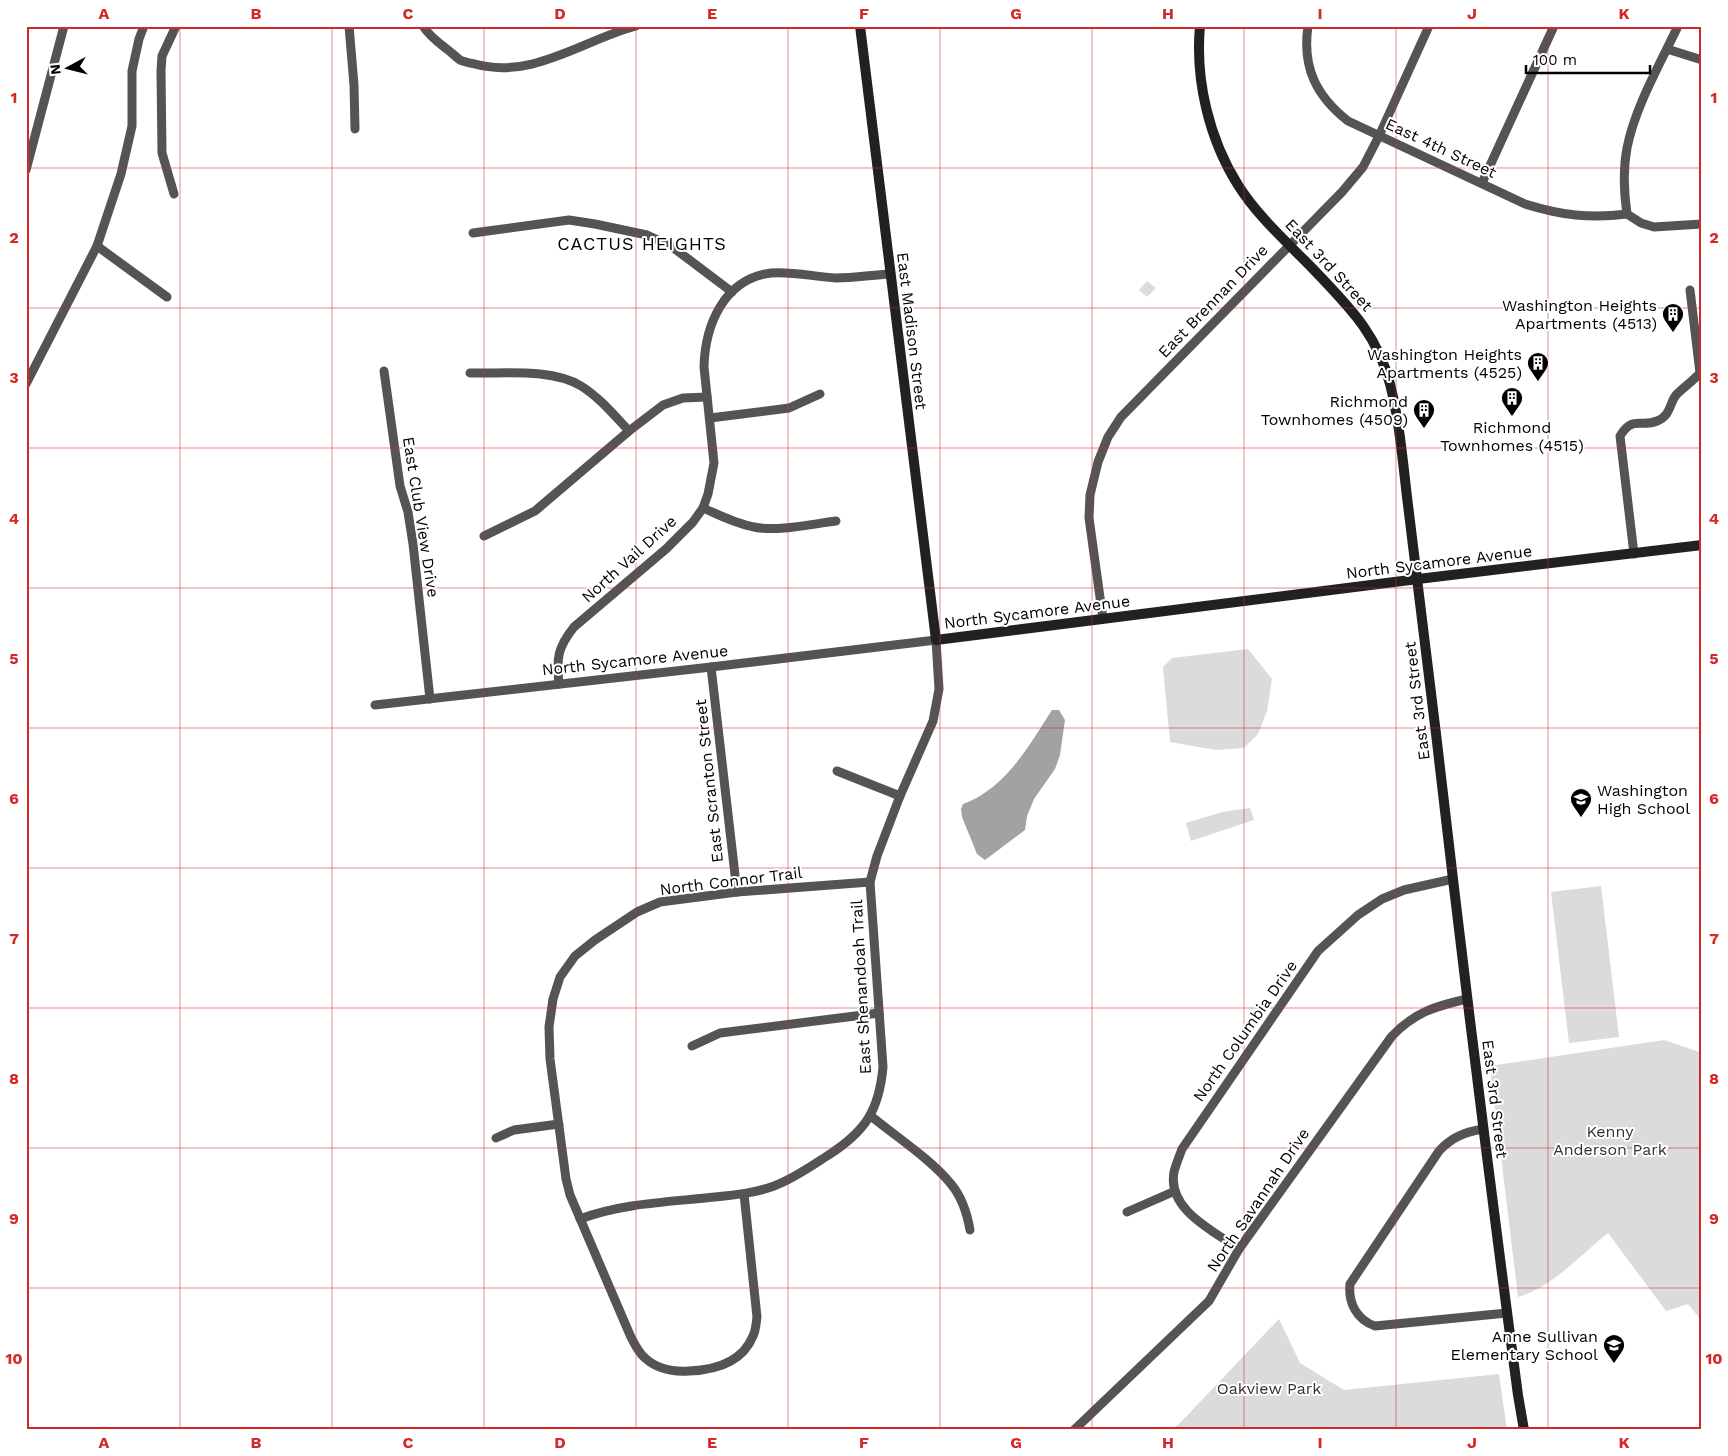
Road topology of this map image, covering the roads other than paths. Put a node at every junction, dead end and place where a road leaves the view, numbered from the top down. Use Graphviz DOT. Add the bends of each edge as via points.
graph roads {
  1 [pos="64,26"];
  2 [pos="144,26"];
  3 [pos="176,26"];
  4 [pos="349,26"];
  5 [pos="423,26"];
  6 [pos="636,26"];
  7 [pos="860,26"];
  8 [pos="1200,26"];
  9 [pos="1308,26"];
  10 [pos="1429,26"];
  11 [pos="1554,26"];
  12 [pos="1678,26"];
  13 [pos="1667,49"];
  14 [pos="1702,60"];
  15 [pos="355,129"];
  16 [pos="1379,136"];
  17 [pos="26,170"];
  18 [pos="1482,183"];
  19 [pos="174,194"];
  20 [pos="1627,214"];
  21 [pos="1702,224"];
  22 [pos="473,233"];
  23 [pos="1289,244"];
  24 [pos="97,246"];
  25 [pos="889,274"];
  26 [pos="1690,290"];
  27 [pos="732,292"];
  28 [pos="167,297"];
  29 [pos="384,371"];
  30 [pos="470,373"];
  31 [pos="26,384"];
  32 [pos="820,394"];
  33 [pos="707,396"];
  34 [pos="710,418"];
  35 [pos="629,431"];
  36 [pos="703,508"];
  37 [pos="836,521"];
  38 [pos="484,536"];
  39 [pos="1702,545"];
  40 [pos="1634,554"];
  41 [pos="1418,579"];
  42 [pos="1103,619"];
  43 [pos="936,640"];
  44 [pos="711,667"];
  45 [pos="559,684"];
  46 [pos="430,698"];
  47 [pos="375,705"];
  48 [pos="837,771"];
  49 [pos="900,796"];
  50 [pos="1453,879"];
  51 [pos="870,882"];
  52 [pos="737,892"];
  53 [pos="1467,999"];
  54 [pos="879,1013"];
  55 [pos="692,1046"];
  56 [pos="871,1116"];
  57 [pos="559,1124"];
  58 [pos="1483,1129"];
  59 [pos="496,1138"];
  60 [pos="1175,1191"];
  61 [pos="744,1194"];
  62 [pos="1127,1212"];
  63 [pos="580,1219"];
  64 [pos="970,1230"];
  65 [pos="1239,1249"];
  66 [pos="1507,1313"];
  67 [pos="1074,1430"];
  68 [pos="1524,1430"];
  1 -- 17 [label="street"];
  2 -- 24 [label="street" via="132,70 132,126 126,155"];
  3 -- 19 [label="street" via="162,56 161,71 162,153"];
  4 -- 15 [label="street"];
  5 -- 6 [label="street" via="437,42 461,60 498,68 551,59"];
  7 -- 25 [label="street, East Madison Street"];
  8 -- 23 [label="street, East 3rd Street" via="1200,68 1214,134 1238,186"];
  9 -- 16 [label="street, East 4th Street" via="1308,62 1324,98 1348,121"];
  10 -- 16 [label="street, East Brennan Drive"];
  11 -- 18 [label="street"];
  12 -- 13 [label="street"];
  13 -- 14 [label="street"];
  13 -- 20 [label="street" via="1640,107 1627,148"];
  16 -- 18 [label="street, East 4th Street"];
  16 -- 23 [label="street, East Brennan Drive" via="1363,167"];
  18 -- 20 [label="street, East 4th Street" via="1525,204 1553,213 1597,217"];
  20 -- 21 [label="street" via="1641,224 1654,227"];
  22 -- 27 [label="street" via="569,220 647,235 671,246"];
  23 -- 41 [label="street, East 3rd Street" via="1367,329 1379,353 1396,411"];
  23 -- 42 [label="street, East Brennan Drive" via="1121,418 1108,437 1090,495 1089,518"];
  24 -- 28 [label="street"];
  24 -- 31 [label="street"];
  25 -- 27 [label="street, North Vail Drive" via="838,278 773,273 753,279"];
  25 -- 43 [label="street, East Madison Street"];
  26 -- 40 [label="street" via="1700,372 1676,395 1668,413 1657,421 1630,424 1620,436"];
  27 -- 33 [label="street, North Vail Drive" via="716,312 707,340 704,366"];
  29 -- 46 [label="street, East Club View Drive" via="400,486 413,544"];
  30 -- 35 [label="street" via="546,374 564,378 593,395"];
  32 -- 34 [label="street" via="789,408"];
  33 -- 34 [label="street, North Vail Drive"];
  33 -- 35 [label="street" via="683,398 663,405"];
  34 -- 36 [label="street, North Vail Drive" via="714,463"];
  35 -- 38 [label="street" via="535,511"];
  36 -- 37 [label="street" via="756,528"];
  36 -- 45 [label="street, North Vail Drive" via="666,549 574,627 558,653"];
  39 -- 40 [label="street, North Sycamore Avenue"];
  40 -- 41 [label="street, North Sycamore Avenue"];
  41 -- 42 [label="street, North Sycamore Avenue"];
  41 -- 50 [label="street, East 3rd Street"];
  42 -- 43 [label="street, North Sycamore Avenue"];
  43 -- 44 [label="street, North Sycamore Avenue"];
  43 -- 49 [label="street, East Shenandoah Trail" via="939,689 933,721"];
  44 -- 45 [label="street, North Sycamore Avenue"];
  44 -- 52 [label="street, East Scranton Street"];
  45 -- 46 [label="street, North Sycamore Avenue"];
  46 -- 47 [label="street, North Sycamore Avenue"];
  48 -- 49 [label="street"];
  49 -- 51 [label="street, East Shenandoah Trail"];
  50 -- 53 [label="street, East 3rd Street"];
  50 -- 60 [label="street, North Columbia Drive" via="1404,890 1382,899 1358,915 1318,951 1182,1149 1174,1173"];
  51 -- 52 [label="street, North Connor Trail"];
  51 -- 54 [label="street, East Shenandoah Trail"];
  52 -- 57 [label="street, North Connor Trail" via="670,900 646,907 575,956 560,977 549,1027"];
  53 -- 58 [label="street, East 3rd Street"];
  53 -- 65 [label="street, North Savannah Drive" via="1421,1013 1405,1022 1392,1036"];
  54 -- 55 [label="street" via="720,1033"];
  54 -- 56 [label="street, East Shenandoah Trail" via="883,1067 880,1091"];
  56 -- 61 [label="street, East Shenandoah Trail" via="835,1151 802,1172 775,1186"];
  56 -- 64 [label="street" via="952,1184 966,1212"];
  57 -- 59 [label="street" via="514,1130"];
  57 -- 63 [label="street, North Connor Trail" via="566,1179"];
  58 -- 66 [label="street, East 3rd Street"];
  58 -- 66 [label="street" via="1462,1133 1439,1151 1350,1284 1350,1300 1356,1313 1375,1326"];
  60 -- 62 [label="street"];
  60 -- 65 [label="street" via="1184,1208"];
  61 -- 63 [label="street, East Shenandoah Trail" via="603,1212"];
  61 -- 63 [label="street, North Connor Trail" via="756,1297 754,1335 732,1361 710,1369 666,1370 642,1354 626,1326"];
  65 -- 67 [label="street, North Savannah Drive" via="1209,1301"];
  66 -- 68 [label="street, East 3rd Street"];
}
